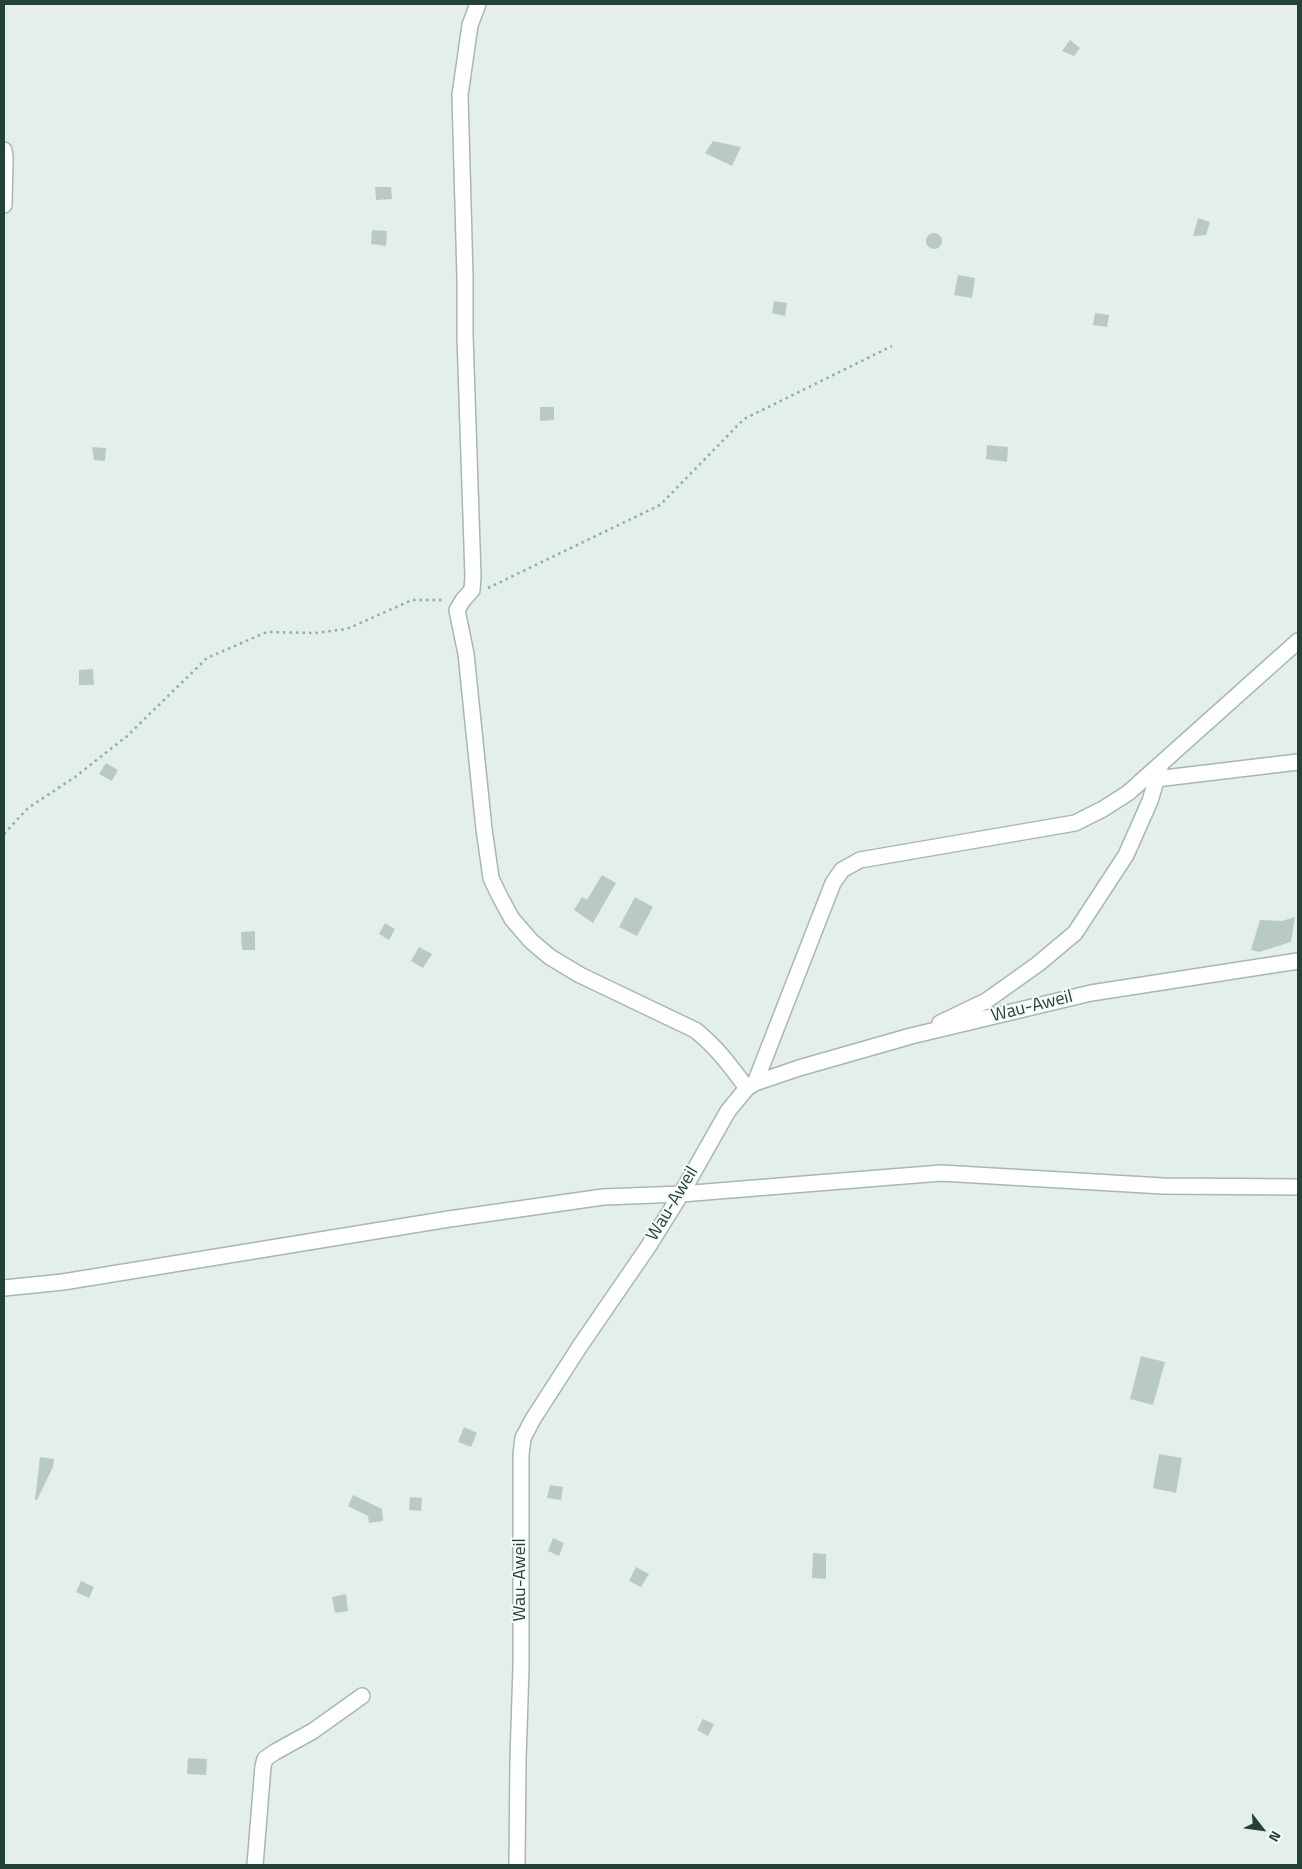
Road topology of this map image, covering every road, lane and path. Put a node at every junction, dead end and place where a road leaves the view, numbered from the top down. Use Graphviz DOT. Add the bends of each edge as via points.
graph roads {
  1 [pos="478,4"];
  2 [pos="4,150"];
  3 [pos="4,205"];
  4 [pos="892,346"];
  5 [pos="463,600"];
  6 [pos="1298,641"];
  7 [pos="1298,762"];
  8 [pos="1161,764"];
  9 [pos="1156,779"];
  10 [pos="4,834"];
  11 [pos="1298,961"];
  12 [pos="911,1036"];
  13 [pos="751,1086"];
  14 [pos="1298,1187"];
  15 [pos="681,1194"];
  16 [pos="4,1288"];
  17 [pos="362,1696"];
  18 [pos="255,1865"];
  19 [pos="516,1865"];
  1 -- 5 [label="street" via="470,25 460,95 473,576 472,590"];
  2 -- 3 [label="street"];
  4 -- 5 [label="path" via="744,420 660,504"];
  5 -- 10 [label="path" via="412,600 347,629 315,634 266,632 207,658 126,737 28,808"];
  5 -- 13 [label="street" via="458,610 466,654 484,829 491,878 500,897 518,926 550,957 580,975 695,1030"];
  6 -- 8 [label="street"];
  7 -- 9 [label="street"];
  8 -- 9 [label="street"];
  8 -- 13 [label="street" via="1128,793 1075,823 860,860 842,870 833,883"];
  9 -- 12 [label="street" via="1150,802 1126,855 1075,933 986,1001"];
  11 -- 12 [label="street, Wau-Aweil" via="1091,993"];
  12 -- 13 [label="street, Wau-Aweil" via="799,1068"];
  13 -- 15 [label="street, Wau-Aweil" via="714,1132"];
  14 -- 15 [label="street" via="1163,1186 941,1174"];
  15 -- 16 [label="street" via="594,1198 63,1282"];
  15 -- 19 [label="street, Wau-Aweil" via="532,1419 523,1438 520,1455 521,1668"];
  17 -- 18 [label="street" via="313,1731 265,1759"];
}
